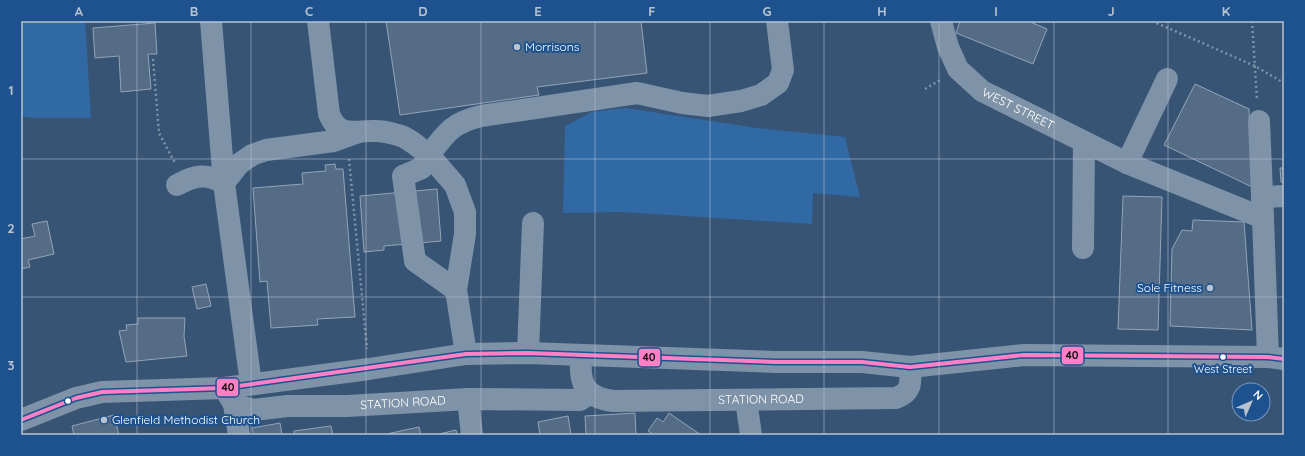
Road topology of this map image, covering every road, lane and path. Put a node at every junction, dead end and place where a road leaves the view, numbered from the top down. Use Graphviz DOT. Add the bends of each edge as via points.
graph roads {
  1 [pos="211,21"];
  2 [pos="318,21"];
  3 [pos="777,21"];
  4 [pos="941,21"];
  5 [pos="1152,21"];
  6 [pos="1252,21"];
  7 [pos="153,59"];
  8 [pos="1255,66"];
  9 [pos="1167,79"];
  10 [pos="1284,83"];
  11 [pos="1258,112"];
  12 [pos="353,134"];
  13 [pos="1084,143"];
  14 [pos="429,155"];
  15 [pos="1127,163"];
  16 [pos="181,183"];
  17 [pos="224,184"];
  18 [pos="1284,196"];
  19 [pos="1262,207"];
  20 [pos="533,223"];
  21 [pos="1083,248"];
  22 [pos="456,290"];
  23 [pos="528,353"];
  24 [pos="466,354"];
  25 [pos="581,356"];
  26 [pos="1276,358"];
  27 [pos="910,368"];
  28 [pos="369,369"];
  29 [pos="251,384"];
  30 [pos="590,393"];
  31 [pos="229,396"];
  32 [pos="468,399"];
  33 [pos="746,400"];
  34 [pos="21,420"];
  35 [pos="237,435"];
  36 [pos="472,435"];
  37 [pos="751,435"];
  1 -- 17 [label="street"];
  2 -- 12 [label="street" via="329,114 332,122 340,129"];
  3 -- 14 [label="street" via="783,70 778,83 761,95 708,106 637,93 481,116 452,127"];
  4 -- 13 [label="street, WEST STREET" via="948,47 958,69 982,90"];
  5 -- 8 [label="path"];
  6 -- 8 [label="path"];
  7 -- 16 [label="path" via="160,133"];
  8 -- 10 [label="path"];
  8 -- 11 [label="path"];
  9 -- 15 [label="street"];
  11 -- 19 [label="street"];
  12 -- 14 [label="street" via="376,131 400,136"];
  12 -- 17 [label="street" via="334,141 266,150 252,155 239,164"];
  12 -- 28 [label="path"];
  13 -- 15 [label="street, WEST STREET"];
  13 -- 21 [label="street"];
  14 -- 22 [label="street" via="455,185 466,212"];
  14 -- 22 [label="street" via="422,168 403,176 415,261"];
  15 -- 19 [label="street, WEST STREET"];
  16 -- 17 [label="street" via="203,176 212,177"];
  17 -- 29 [label="street"];
  18 -- 19 [label="street"];
  19 -- 26 [label="street"];
  20 -- 23 [label="street"];
  22 -- 24 [label="street"];
  23 -- 24 [label="street, STATION ROAD"];
  23 -- 25 [label="street, STATION ROAD"];
  24 -- 28 [label="street, STATION ROAD"];
  25 -- 27 [label="street, STATION ROAD" via="862,362"];
  25 -- 30 [label="street" via="580,371"];
  26 -- 27 [label="street, STATION ROAD" via="1024,355"];
  27 -- 33 [label="street, STATION ROAD" via="909,388 905,395 896,398"];
  28 -- 29 [label="street, STATION ROAD"];
  29 -- 31 [label="street, STATION ROAD"];
  30 -- 32 [label="street, STATION ROAD" via="580,400"];
  30 -- 33 [label="street, STATION ROAD" via="598,399 613,401"];
  31 -- 32 [label="street, STATION ROAD" via="253,410 288,406 347,406"];
  31 -- 34 [label="street, STATION ROAD" via="102,392 76,398"];
  31 -- 35 [label="street"];
  32 -- 36 [label="street"];
  33 -- 37 [label="street"];
}
